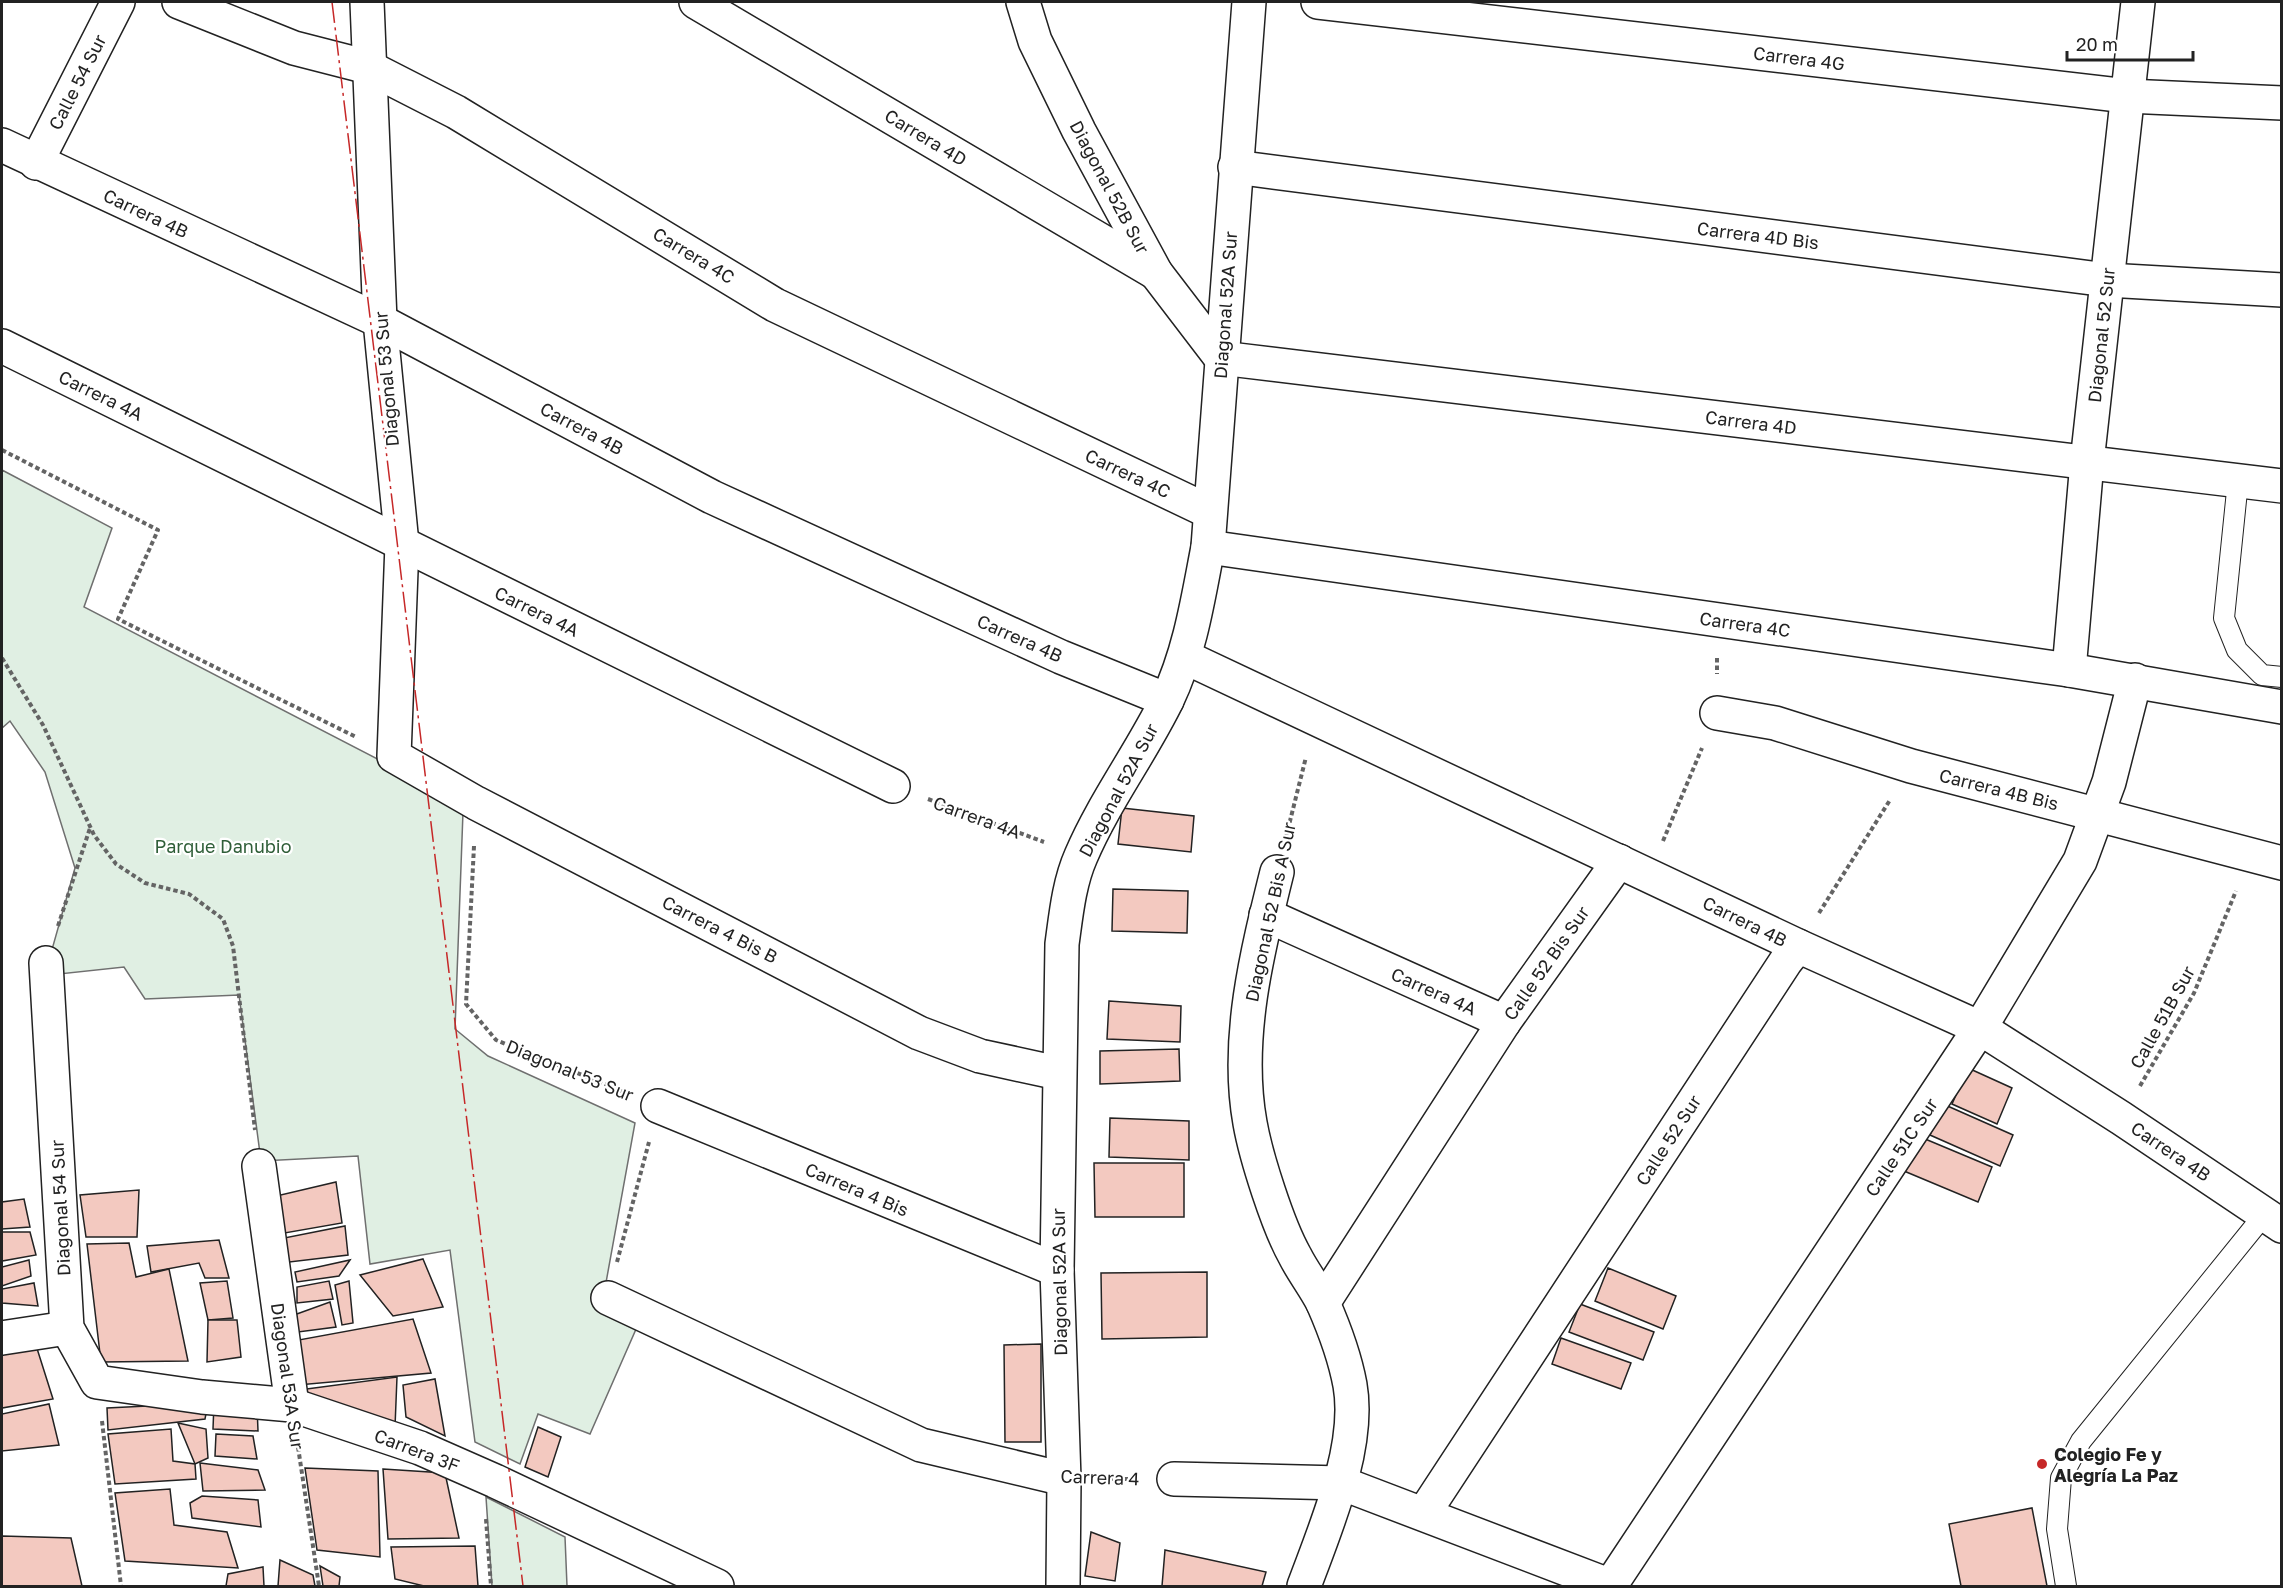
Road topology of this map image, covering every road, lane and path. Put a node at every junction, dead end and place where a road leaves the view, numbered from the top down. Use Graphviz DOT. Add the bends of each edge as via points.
graph roads {
  1 [pos="118,2"];
  2 [pos="179,2"];
  3 [pos="367,2"];
  4 [pos="696,2"];
  5 [pos="1023,2"];
  6 [pos="1249,2"];
  7 [pos="1318,2"];
  8 [pos="2138,2"];
  9 [pos="368,67"];
  10 [pos="2127,96"];
  11 [pos="2282,104"];
  12 [pos="2,145"];
  13 [pos="36,163"];
  14 [pos="1235,167"];
  15 [pos="1156,273"];
  16 [pos="2107,280"];
  17 [pos="2282,290"];
  18 [pos="380,321"];
  19 [pos="2,346"];
  20 [pos="1221,358"];
  21 [pos="2,450"];
  22 [pos="2087,462"];
  23 [pos="2238,481"];
  24 [pos="2282,486"];
  25 [pos="1210,512"];
  26 [pos="402,544"];
  27 [pos="1208,547"];
  28 [pos="1716,619"];
  29 [pos="1185,657"];
  30 [pos="2,658"];
  31 [pos="2069,670"];
  32 [pos="2282,677"];
  33 [pos="2135,680"];
  34 [pos="1167,700"];
  35 [pos="2282,707"];
  36 [pos="1717,713"];
  37 [pos="1316,718"];
  38 [pos="394,756"];
  39 [pos="1911,766"];
  40 [pos="893,786"];
  41 [pos="476,803"];
  42 [pos="2097,814"];
  43 [pos="91,827"];
  44 [pos="1081,856"];
  45 [pos="1619,861"];
  46 [pos="2282,863"];
  47 [pos="1277,872"];
  48 [pos="1266,915"];
  49 [pos="2221,927"];
  50 [pos="1798,946"];
  51 [pos="46,963"];
  52 [pos="1504,1022"];
  53 [pos="1980,1028"];
  54 [pos="1058,1073"];
  55 [pos="658,1106"];
  56 [pos="2121,1118"];
  57 [pos="259,1166"];
  58 [pos="2273,1220"];
  59 [pos="1057,1270"];
  60 [pos="608,1298"];
  61 [pos="1323,1303"];
  62 [pos="67,1328"];
  63 [pos="2,1338"];
  64 [pos="97,1382"];
  65 [pos="292,1405"];
  66 [pos="484,1476"];
  67 [pos="1064,1479"];
  68 [pos="1174,1479"];
  69 [pos="1341,1483"];
  70 [pos="1424,1513"];
  71 [pos="1610,1586"];
  72 [pos="121,1587"];
  73 [pos="319,1587"];
  74 [pos="491,1587"];
  75 [pos="717,1587"];
  76 [pos="1063,1587"];
  77 [pos="1304,1587"];
  78 [pos="2066,1587"];
  1 -- 13 [label="street, Calle 54 Sur"];
  2 -- 9 [label="street, Carrera 4C" via="294,48"];
  3 -- 9 [label="street, Diagonal 53 Sur"];
  4 -- 15 [label="street, Carrera 4D"];
  5 -- 15 [label="street, Diagonal 52B Sur" via="1035,41 1079,131"];
  6 -- 14 [label="street, Diagonal 52A Sur"];
  7 -- 10 [label="street, Carrera 4G"];
  8 -- 10 [label="street, Diagonal 52 Sur"];
  9 -- 18 [label="street, Diagonal 53 Sur"];
  9 -- 25 [label="street, Carrera 4C" via="456,112 775,304"];
  10 -- 11 [label="street, Carrera 4G"];
  10 -- 16 [label="street, Diagonal 52 Sur"];
  12 -- 13 [label="street, Carrera 4B"];
  13 -- 18 [label="street, Carrera 4B"];
  14 -- 16 [label="street, Carrera 4D Bis"];
  14 -- 20 [label="street, Diagonal 52A Sur"];
  15 -- 20 [label="street, Diagonal 52B Sur"];
  16 -- 17 [label="street, Carrera 4D Bis"];
  16 -- 22 [label="street, Diagonal 52 Sur"];
  18 -- 26 [label="street, Diagonal 53 Sur"];
  18 -- 34 [label="street, Carrera 4B" via="712,497 1061,657"];
  19 -- 26 [label="street, Carrera 4A"];
  20 -- 22 [label="street, Carrera 4D"];
  20 -- 25 [label="street, Diagonal 52A Sur"];
  21 -- 38 [label="path" via="158,530 118,619"];
  22 -- 23 [label="street, Carrera 4D"];
  22 -- 31 [label="street, Diagonal 52 Sur"];
  23 -- 24 [label="street, Carrera 4D"];
  23 -- 32 [label="lane" via="2224,618 2236,650 2262,675"];
  25 -- 27 [label="street, Diagonal 52A Sur"];
  26 -- 38 [label="street, Diagonal 53 Sur"];
  26 -- 40 [label="street, Carrera 4A"];
  27 -- 28 [label="street, Carrera 4C"];
  27 -- 29 [label="street, Diagonal 52A Sur"];
  28 -- 31 [label="street, Carrera 4C"];
  28 -- 36 [label="path"];
  29 -- 34 [label="street, Diagonal 52A Sur"];
  29 -- 37 [label="street, Carrera 4B"];
  30 -- 43 [label="path" via="43,725"];
  31 -- 33 [label="street, Carrera 4C"];
  33 -- 35 [label="street, Carrera 4C"];
  33 -- 42 [label="street, Calle 51C Sur"];
  34 -- 44 [label="street, Diagonal 52A Sur"];
  36 -- 39 [label="street, Carrera 4B Bis" via="1775,723"];
  36 -- 45 [label="path" via="1663,841"];
  37 -- 45 [label="street, Carrera 4B"];
  37 -- 47 [label="path, Diagonal 52 Bis A Sur"];
  38 -- 41 [label="street, Carrera 4 Bis B"];
  39 -- 42 [label="street, Carrera 4B Bis"];
  39 -- 50 [label="path"];
  40 -- 44 [label="path, Carrera 4A"];
  41 -- 54 [label="street, Carrera 4 Bis B" via="919,1032 980,1056"];
  41 -- 55 [label="path, Diagonal 53 Sur" via="466,1004 496,1040"];
  42 -- 46 [label="street, Carrera 4B Bis"];
  42 -- 53 [label="street, Calle 51C Sur" via="2080,861"];
  43 -- 51 [label="path"];
  43 -- 57 [label="path" via="116,864 145,883 189,894 223,919 233,946"];
  44 -- 54 [label="street, Diagonal 52A Sur" via="1070,892 1062,945"];
  45 -- 50 [label="street, Carrera 4B"];
  45 -- 52 [label="street, Calle 52 Bis Sur"];
  47 -- 48 [label="street, Diagonal 52 Bis A Sur"];
  48 -- 52 [label="street, Carrera 4A"];
  48 -- 61 [label="street, Diagonal 52 Bis A Sur" via="1250,987 1246,1053 1250,1123 1266,1181 1294,1254"];
  49 -- 56 [label="path, Calle 51B Sur" via="2194,993"];
  50 -- 53 [label="street, Carrera 4B"];
  50 -- 70 [label="street, Calle 52 Sur"];
  51 -- 62 [label="street, Diagonal 54 Sur"];
  52 -- 61 [label="street, Calle 52 Bis Sur"];
  53 -- 56 [label="street, Carrera 4B"];
  53 -- 71 [label="street, Calle 51C Sur"];
  54 -- 59 [label="street, Diagonal 52A Sur"];
  55 -- 59 [label="street, Carrera 4 Bis"];
  55 -- 60 [label="path"];
  56 -- 58 [label="street, Carrera 4B"];
  57 -- 65 [label="street, Diagonal 53A Sur"];
  58 -- 78 [label="lane" via="2081,1441 2061,1478 2057,1529"];
  59 -- 67 [label="street, Diagonal 52A Sur"];
  60 -- 67 [label="street, Carrera 4" via="921,1445"];
  61 -- 69 [label="street, Diagonal 52 Bis A Sur" via="1350,1386 1351,1423"];
  62 -- 63 [label="street"];
  62 -- 64 [label="street, Diagonal 54 Sur"];
  64 -- 65 [label="street, Carrera 3F"];
  64 -- 72 [label="path"];
  65 -- 66 [label="street, Carrera 3F" via="420,1448"];
  65 -- 73 [label="path, Diagonal 53A Sur"];
  66 -- 74 [label="path"];
  66 -- 75 [label="street, Carrera 3F"];
  67 -- 68 [label="path, Carrera 4"];
  67 -- 76 [label="street, Diagonal 52A Sur"];
  68 -- 69 [label="street"];
  69 -- 70 [label="street"];
  69 -- 77 [label="street, Diagonal 52 Bis A Sur"];
  70 -- 71 [label="street"];
}
